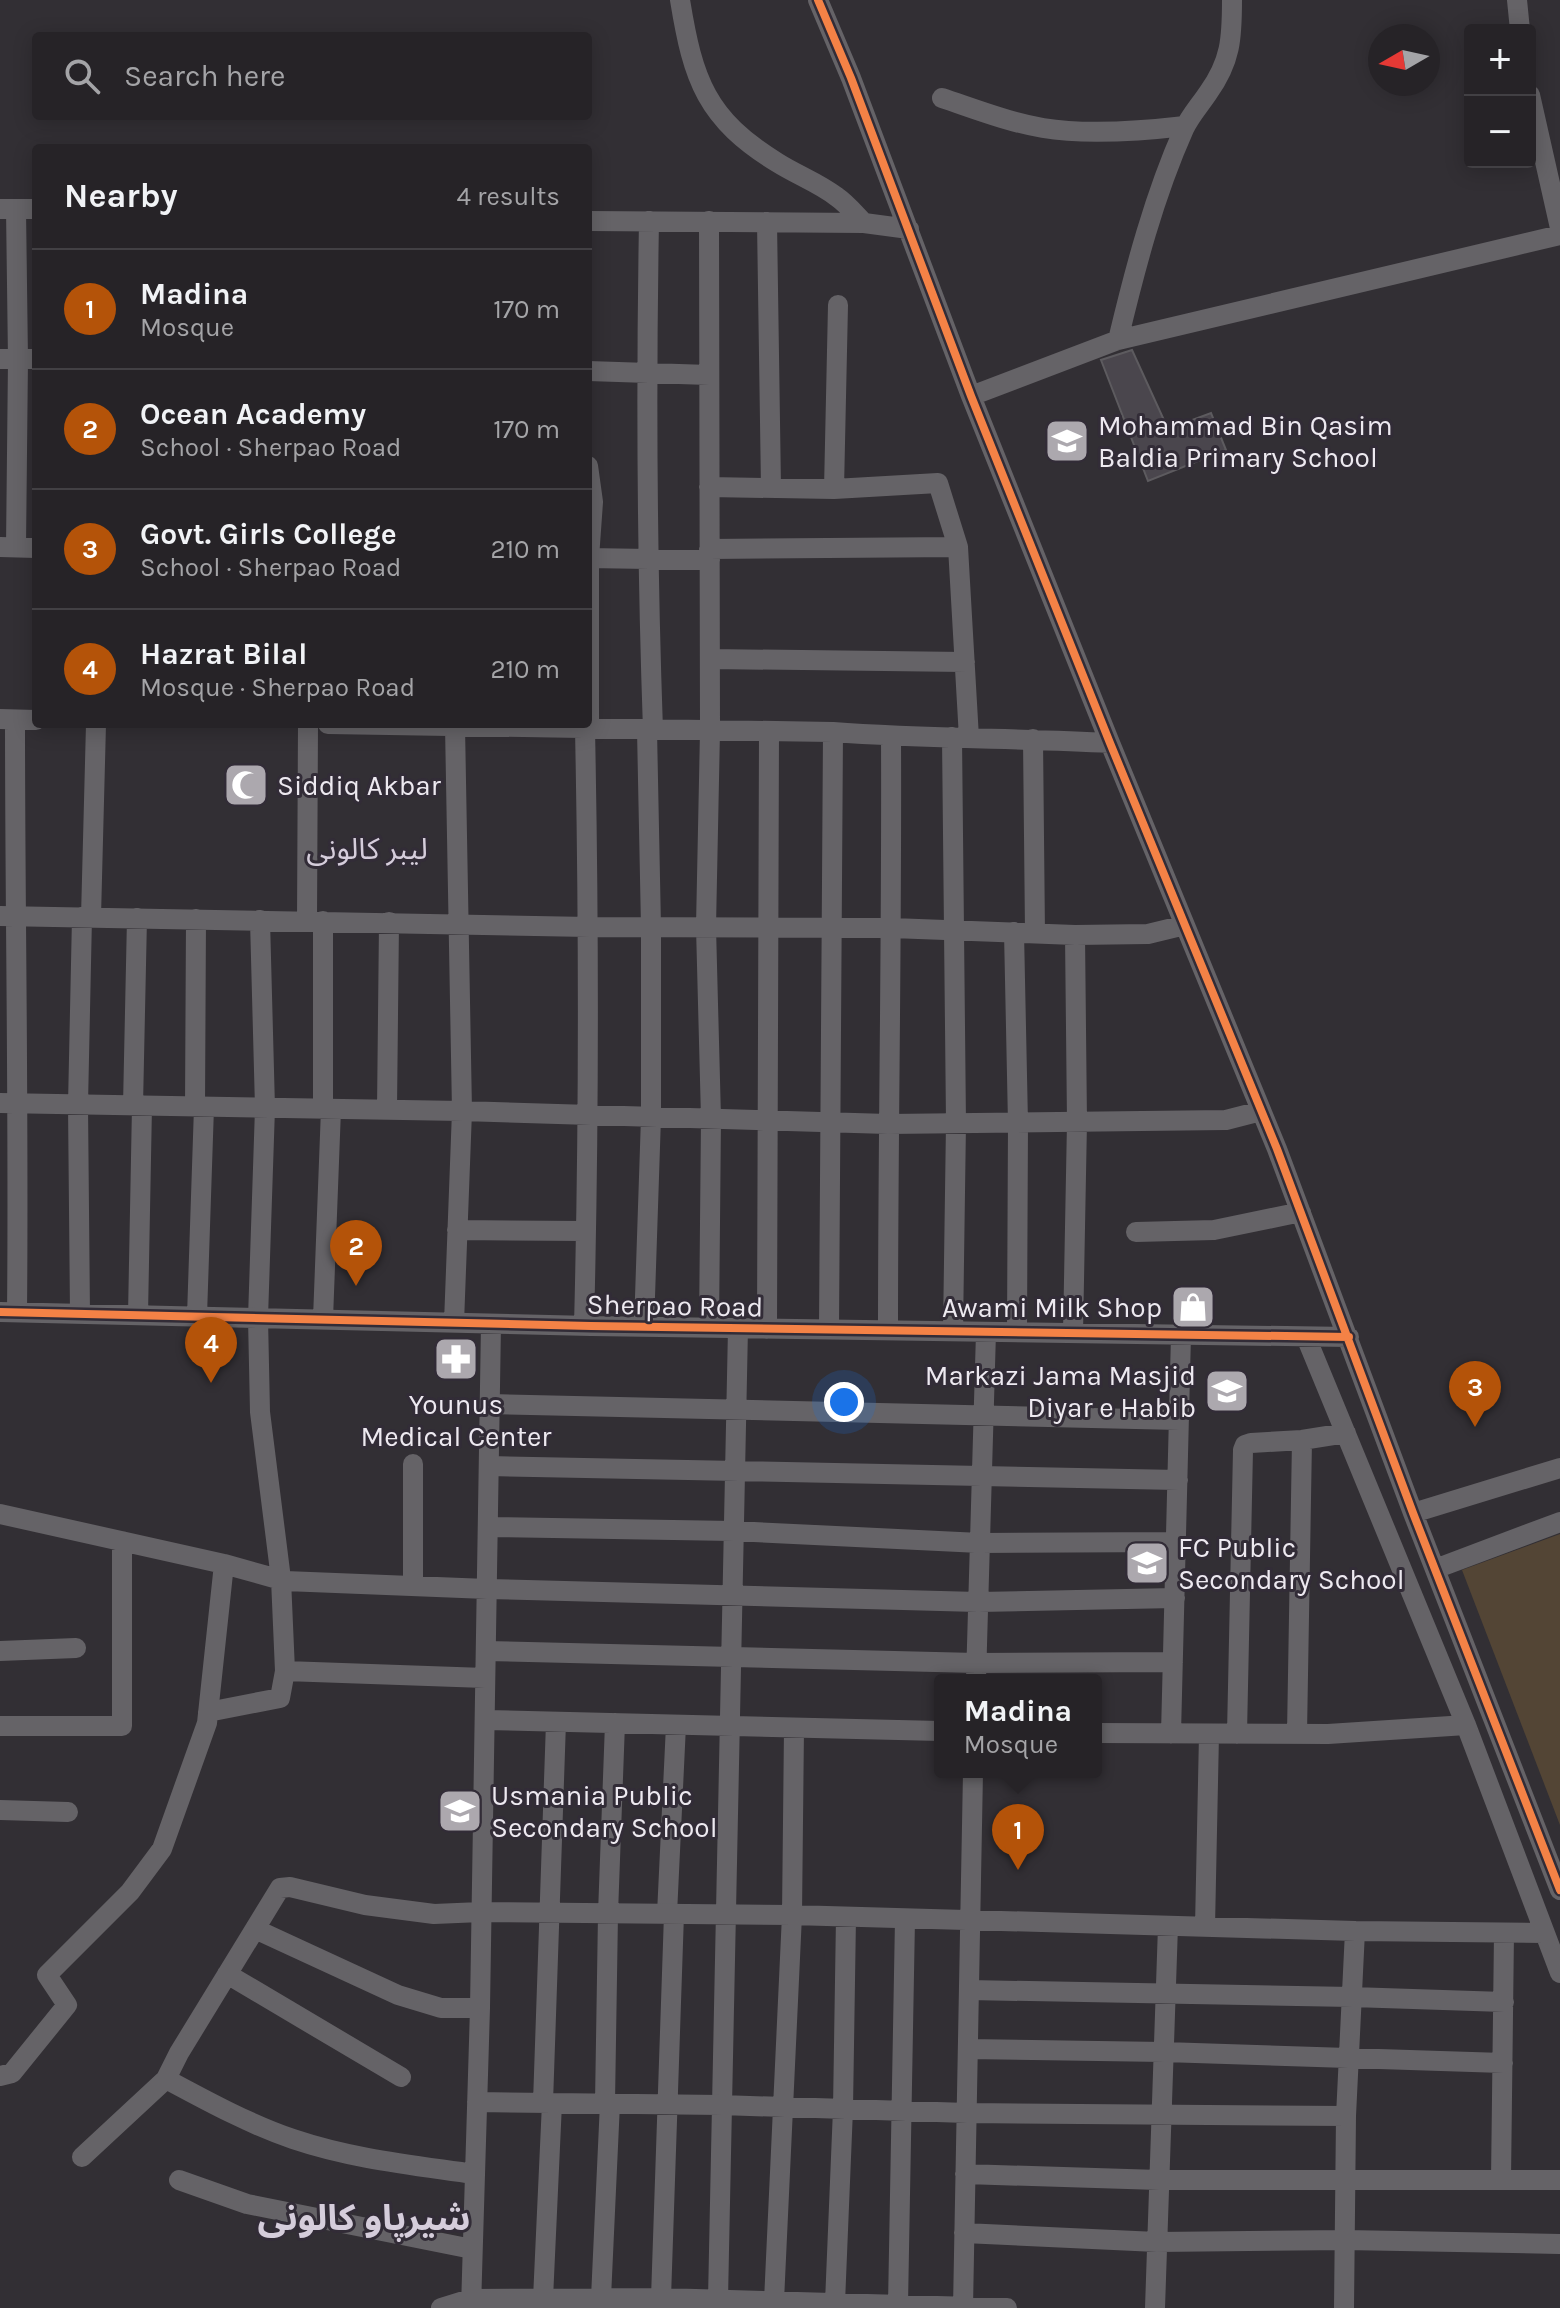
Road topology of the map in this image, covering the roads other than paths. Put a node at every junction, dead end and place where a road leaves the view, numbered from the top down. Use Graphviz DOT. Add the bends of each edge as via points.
graph roads {
  1 [pos="680,0"];
  2 [pos="818,0"];
  3 [pos="1232,0"];
  4 [pos="1517,0"];
  5 [pos="1519,24"];
  6 [pos="1530,96"];
  7 [pos="942,98"];
  8 [pos="1185,126"];
  9 [pos="17,209"];
  10 [pos="592,221"];
  11 [pos="649,221"];
  12 [pos="709,221"];
  13 [pos="767,222"];
  14 [pos="864,223"];
  15 [pos="1560,228"];
  16 [pos="909,229"];
  17 [pos="1560,235"];
  18 [pos="838,305"];
  19 [pos="1118,340"];
  20 [pos="18,359"];
  21 [pos="592,371"];
  22 [pos="646,373"];
  23 [pos="709,375"];
  24 [pos="971,396"];
  25 [pos="709,487"];
  26 [pos="771,488"];
  27 [pos="834,489"];
  28 [pos="17,547"];
  29 [pos="958,547"];
  30 [pos="710,555"];
  31 [pos="592,558"];
  32 [pos="647,559"];
  33 [pos="710,659"];
  34 [pos="965,662"];
  35 [pos="17,720"];
  36 [pos="96,728"];
  37 [pos="308,728"];
  38 [pos="462,728"];
  39 [pos="567,728"];
  40 [pos="587,729"];
  41 [pos="650,730"];
  42 [pos="710,731"];
  43 [pos="769,732"];
  44 [pos="833,732"];
  45 [pos="891,736"];
  46 [pos="961,738"];
  47 [pos="1033,739"];
  48 [pos="1110,743"];
  49 [pos="7,916"];
  50 [pos="86,917"];
  51 [pos="137,918"];
  52 [pos="196,919"];
  53 [pos="260,920"];
  54 [pos="315,921"];
  55 [pos="389,922"];
  56 [pos="459,924"];
  57 [pos="1185,925"];
  58 [pos="589,927"];
  59 [pos="651,927"];
  60 [pos="706,927"];
  61 [pos="767,928"];
  62 [pos="831,928"];
  63 [pos="892,928"];
  64 [pos="953,930"];
  65 [pos="1014,932"];
  66 [pos="1035,933"];
  67 [pos="1075,935"];
  68 [pos="9,1104"];
  69 [pos="78,1105"];
  70 [pos="138,1106"];
  71 [pos="200,1107"];
  72 [pos="265,1108"];
  73 [pos="327,1109"];
  74 [pos="387,1110"];
  75 [pos="462,1111"];
  76 [pos="1261,1111"];
  77 [pos="589,1115"];
  78 [pos="651,1117"];
  79 [pos="711,1118"];
  80 [pos="769,1120"];
  81 [pos="831,1122"];
  82 [pos="1077,1122"];
  83 [pos="956,1123"];
  84 [pos="1018,1123"];
  85 [pos="888,1124"];
  86 [pos="1301,1212"];
  87 [pos="457,1230"];
  88 [pos="586,1231"];
  89 [pos="1136,1232"];
  90 [pos="9,1312"];
  91 [pos="80,1314"];
  92 [pos="138,1315"];
  93 [pos="197,1316"];
  94 [pos="258,1318"];
  95 [pos="323,1319"];
  96 [pos="454,1323"];
  97 [pos="491,1324"];
  98 [pos="584,1326"];
  99 [pos="644,1327"];
  100 [pos="709,1328"];
  101 [pos="738,1328"];
  102 [pos="767,1329"];
  103 [pos="829,1329"];
  104 [pos="888,1330"];
  105 [pos="953,1331"];
  106 [pos="986,1332"];
  107 [pos="1017,1332"];
  108 [pos="1073,1333"];
  109 [pos="1181,1335"];
  110 [pos="1306,1337"];
  111 [pos="1349,1337"];
  112 [pos="490,1404"];
  113 [pos="736,1411"];
  114 [pos="984,1417"];
  115 [pos="1179,1420"];
  116 [pos="1346,1433"];
  117 [pos="1302,1440"];
  118 [pos="413,1464"];
  119 [pos="489,1466"];
  120 [pos="1560,1468"];
  121 [pos="735,1471"];
  122 [pos="982,1477"];
  123 [pos="1178,1480"];
  124 [pos="1413,1513"];
  125 [pos="0,1514"];
  126 [pos="1560,1522"];
  127 [pos="488,1527"];
  128 [pos="733,1531"];
  129 [pos="122,1541"];
  130 [pos="1176,1542"];
  131 [pos="980,1543"];
  132 [pos="224,1564"];
  133 [pos="1435,1569"];
  134 [pos="281,1579"];
  135 [pos="413,1586"];
  136 [pos="487,1589"];
  137 [pos="732,1596"];
  138 [pos="1175,1598"];
  139 [pos="978,1602"];
  140 [pos="76,1648"];
  141 [pos="0,1651"];
  142 [pos="486,1651"];
  143 [pos="730,1656"];
  144 [pos="1173,1662"];
  145 [pos="285,1671"];
  146 [pos="976,1672"];
  147 [pos="485,1678"];
  148 [pos="208,1712"];
  149 [pos="485,1720"];
  150 [pos="556,1722"];
  151 [pos="615,1723"];
  152 [pos="676,1725"];
  153 [pos="1466,1725"];
  154 [pos="0,1726"];
  155 [pos="729,1726"];
  156 [pos="794,1728"];
  157 [pos="934,1731"];
  158 [pos="1102,1733"];
  159 [pos="1171,1734"];
  160 [pos="1209,1734"];
  161 [pos="1237,1734"];
  162 [pos="1297,1734"];
  163 [pos="973,1778"];
  164 [pos="0,1810"];
  165 [pos="68,1812"];
  166 [pos="1560,1890"];
  167 [pos="481,1912"];
  168 [pos="550,1913"];
  169 [pos="608,1914"];
  170 [pos="670,1914"];
  171 [pos="726,1915"];
  172 [pos="792,1915"];
  173 [pos="846,1917"];
  174 [pos="905,1919"];
  175 [pos="970,1922"];
  176 [pos="1168,1926"];
  177 [pos="1205,1927"];
  178 [pos="255,1929"];
  179 [pos="1355,1931"];
  180 [pos="1504,1933"];
  181 [pos="1544,1933"];
  182 [pos="1560,1973"];
  183 [pos="227,1974"];
  184 [pos="969,1990"];
  185 [pos="1166,1993"];
  186 [pos="1352,1997"];
  187 [pos="1504,2002"];
  188 [pos="480,2008"];
  189 [pos="968,2049"];
  190 [pos="1164,2052"];
  191 [pos="1349,2056"];
  192 [pos="1503,2063"];
  193 [pos="0,2076"];
  194 [pos="401,2077"];
  195 [pos="166,2079"];
  196 [pos="477,2102"];
  197 [pos="547,2103"];
  198 [pos="607,2103"];
  199 [pos="668,2104"];
  200 [pos="721,2105"];
  201 [pos="783,2107"];
  202 [pos="843,2109"];
  203 [pos="902,2111"];
  204 [pos="967,2113"];
  205 [pos="1162,2114"];
  206 [pos="1346,2116"];
  207 [pos="82,2157"];
  208 [pos="474,2174"];
  209 [pos="965,2174"];
  210 [pos="179,2180"];
  211 [pos="1159,2180"];
  212 [pos="1501,2180"];
  213 [pos="1560,2180"];
  214 [pos="1346,2181"];
  215 [pos="964,2233"];
  216 [pos="1345,2240"];
  217 [pos="1157,2242"];
  218 [pos="1560,2244"];
  219 [pos="472,2249"];
  220 [pos="601,2298"];
  221 [pos="661,2298"];
  222 [pos="543,2299"];
  223 [pos="718,2300"];
  224 [pos="774,2301"];
  225 [pos="471,2303"];
  226 [pos="565,2303"];
  227 [pos="835,2303"];
  228 [pos="898,2305"];
  229 [pos="963,2307"];
  230 [pos="441,2308"];
  231 [pos="1007,2308"];
  232 [pos="1155,2308"];
  233 [pos="1344,2308"];
  1 -- 14 [label="street" via="688,48 712,107 753,146 837,197"];
  2 -- 16 [label="street"];
  3 -- 8 [label="street" via="1227,61"];
  4 -- 5 [label="street"];
  6 -- 15 [label="street"];
  7 -- 8 [label="street" via="1044,128"];
  8 -- 19 [label="street" via="1152,216"];
  9 -- 20 [label="street"];
  10 -- 11 [label="street"];
  11 -- 12 [label="street"];
  11 -- 22 [label="street"];
  12 -- 13 [label="street"];
  12 -- 23 [label="street"];
  13 -- 14 [label="street"];
  13 -- 26 [label="street"];
  14 -- 16 [label="street"];
  16 -- 24 [label="street"];
  17 -- 19 [label="street"];
  18 -- 27 [label="street"];
  19 -- 24 [label="street"];
  20 -- 28 [label="street"];
  21 -- 22 [label="street"];
  22 -- 23 [label="street"];
  22 -- 32 [label="street"];
  23 -- 25 [label="street"];
  24 -- 48 [label="street"];
  25 -- 26 [label="street"];
  25 -- 30 [label="street"];
  26 -- 27 [label="street"];
  27 -- 29 [label="street" via="938,483"];
  29 -- 30 [label="street"];
  29 -- 34 [label="street"];
  30 -- 32 [label="street"];
  30 -- 33 [label="street"];
  31 -- 32 [label="street"];
  32 -- 41 [label="street"];
  33 -- 34 [label="street"];
  33 -- 42 [label="street"];
  34 -- 46 [label="street"];
  35 -- 49 [label="street"];
  36 -- 50 [label="street"];
  37 -- 54 [label="street"];
  38 -- 56 [label="street"];
  39 -- 40 [label="street"];
  40 -- 41 [label="street"];
  40 -- 58 [label="street"];
  41 -- 42 [label="street"];
  41 -- 59 [label="street"];
  42 -- 43 [label="street"];
  42 -- 60 [label="street"];
  43 -- 44 [label="street"];
  43 -- 61 [label="street"];
  44 -- 45 [label="street"];
  44 -- 62 [label="street"];
  45 -- 46 [label="street"];
  45 -- 63 [label="street"];
  46 -- 47 [label="street"];
  46 -- 64 [label="street"];
  47 -- 48 [label="street"];
  47 -- 66 [label="street"];
  48 -- 57 [label="street"];
  49 -- 50 [label="street"];
  49 -- 68 [label="street"];
  50 -- 51 [label="street"];
  50 -- 69 [label="street"];
  51 -- 52 [label="street"];
  51 -- 70 [label="street"];
  52 -- 53 [label="street"];
  52 -- 71 [label="street"];
  53 -- 54 [label="street"];
  53 -- 72 [label="street"];
  54 -- 55 [label="street"];
  54 -- 73 [label="street"];
  55 -- 56 [label="street"];
  55 -- 74 [label="street"];
  56 -- 58 [label="street"];
  56 -- 75 [label="street"];
  57 -- 67 [label="street" via="1148,934"];
  57 -- 76 [label="street"];
  58 -- 59 [label="street"];
  58 -- 77 [label="street"];
  59 -- 60 [label="street"];
  59 -- 78 [label="street"];
  60 -- 61 [label="street"];
  60 -- 79 [label="street"];
  61 -- 62 [label="street"];
  61 -- 80 [label="street"];
  62 -- 63 [label="street"];
  62 -- 81 [label="street"];
  63 -- 64 [label="street"];
  63 -- 85 [label="street"];
  64 -- 65 [label="street"];
  64 -- 83 [label="street"];
  65 -- 66 [label="street"];
  65 -- 84 [label="street"];
  66 -- 67 [label="street"];
  67 -- 82 [label="street"];
  68 -- 69 [label="street"];
  68 -- 90 [label="street"];
  69 -- 70 [label="street"];
  69 -- 91 [label="street"];
  70 -- 71 [label="street"];
  70 -- 92 [label="street"];
  71 -- 72 [label="street"];
  71 -- 93 [label="street"];
  72 -- 73 [label="street"];
  72 -- 94 [label="street"];
  73 -- 74 [label="street"];
  73 -- 95 [label="street"];
  74 -- 75 [label="street"];
  75 -- 77 [label="street"];
  75 -- 87 [label="street"];
  76 -- 82 [label="street" via="1226,1120"];
  76 -- 86 [label="street"];
  77 -- 78 [label="street"];
  77 -- 88 [label="street"];
  78 -- 79 [label="street"];
  78 -- 99 [label="street"];
  79 -- 80 [label="street"];
  79 -- 100 [label="street"];
  80 -- 81 [label="street"];
  80 -- 102 [label="street"];
  81 -- 85 [label="street"];
  81 -- 103 [label="street"];
  82 -- 84 [label="street"];
  82 -- 108 [label="street"];
  83 -- 84 [label="street"];
  83 -- 85 [label="street"];
  83 -- 105 [label="street"];
  84 -- 107 [label="street"];
  85 -- 104 [label="street"];
  86 -- 89 [label="street" via="1214,1230"];
  86 -- 111 [label="street"];
  87 -- 88 [label="street"];
  87 -- 96 [label="street"];
  88 -- 98 [label="street"];
  90 -- 91 [label="street, Sherpao Road"];
  91 -- 92 [label="street, Sherpao Road"];
  92 -- 93 [label="street, Sherpao Road"];
  93 -- 94 [label="street, Sherpao Road"];
  94 -- 95 [label="street, Sherpao Road"];
  94 -- 134 [label="street" via="260,1412"];
  95 -- 96 [label="street, Sherpao Road"];
  96 -- 97 [label="street, Sherpao Road"];
  97 -- 98 [label="street, Sherpao Road"];
  97 -- 112 [label="street"];
  98 -- 99 [label="street, Sherpao Road"];
  99 -- 100 [label="street, Sherpao Road"];
  100 -- 101 [label="street, Sherpao Road"];
  101 -- 102 [label="street, Sherpao Road"];
  101 -- 113 [label="street"];
  102 -- 103 [label="street, Sherpao Road"];
  103 -- 104 [label="street, Sherpao Road"];
  104 -- 105 [label="street, Sherpao Road"];
  105 -- 106 [label="street, Sherpao Road"];
  106 -- 107 [label="street, Sherpao Road"];
  106 -- 114 [label="street"];
  107 -- 108 [label="street, Sherpao Road"];
  108 -- 109 [label="street, Sherpao Road"];
  109 -- 110 [label="street, Sherpao Road"];
  109 -- 115 [label="street"];
  110 -- 111 [label="street, Sherpao Road"];
  110 -- 116 [label="street"];
  111 -- 124 [label="street"];
  112 -- 113 [label="street"];
  112 -- 119 [label="street"];
  113 -- 114 [label="street"];
  113 -- 121 [label="street"];
  114 -- 115 [label="street"];
  114 -- 122 [label="street"];
  115 -- 123 [label="street"];
  116 -- 117 [label="street"];
  116 -- 153 [label="street"];
  117 -- 161 [label="street" via="1251,1443 1243,1450"];
  117 -- 162 [label="street"];
  118 -- 135 [label="street"];
  119 -- 121 [label="street"];
  119 -- 127 [label="street"];
  120 -- 124 [label="street"];
  121 -- 122 [label="street"];
  121 -- 128 [label="street"];
  122 -- 123 [label="street"];
  122 -- 131 [label="street"];
  123 -- 130 [label="street"];
  124 -- 133 [label="street"];
  125 -- 129 [label="street"];
  126 -- 133 [label="street"];
  127 -- 128 [label="street"];
  127 -- 136 [label="street"];
  128 -- 131 [label="street"];
  128 -- 137 [label="street"];
  129 -- 132 [label="street"];
  129 -- 154 [label="street" via="122,1726"];
  130 -- 131 [label="street"];
  130 -- 138 [label="street"];
  131 -- 139 [label="street"];
  132 -- 134 [label="street"];
  132 -- 148 [label="street"];
  133 -- 166 [label="street"];
  134 -- 135 [label="street"];
  134 -- 145 [label="street"];
  135 -- 136 [label="street"];
  136 -- 137 [label="street"];
  136 -- 142 [label="street"];
  137 -- 139 [label="street"];
  137 -- 143 [label="street"];
  138 -- 139 [label="street"];
  138 -- 144 [label="street"];
  139 -- 146 [label="street"];
  140 -- 141 [label="street"];
  142 -- 143 [label="street"];
  142 -- 147 [label="street"];
  143 -- 146 [label="street"];
  143 -- 155 [label="street"];
  144 -- 146 [label="street"];
  144 -- 159 [label="street"];
  145 -- 147 [label="street"];
  145 -- 148 [label="street" via="275,1701"];
  147 -- 149 [label="street"];
  148 -- 193 [label="street" via="162,1849 130,1892 47,1975 67,2005 12,2073"];
  149 -- 150 [label="street"];
  149 -- 167 [label="street"];
  150 -- 151 [label="street"];
  150 -- 168 [label="street"];
  151 -- 152 [label="street"];
  151 -- 169 [label="street"];
  152 -- 155 [label="street"];
  152 -- 170 [label="street"];
  153 -- 162 [label="street"];
  153 -- 181 [label="street"];
  155 -- 156 [label="street"];
  155 -- 171 [label="street"];
  156 -- 157 [label="street"];
  156 -- 172 [label="street"];
  158 -- 159 [label="street"];
  159 -- 160 [label="street"];
  160 -- 161 [label="street"];
  160 -- 177 [label="street"];
  161 -- 162 [label="street"];
  163 -- 175 [label="street"];
  164 -- 165 [label="street"];
  167 -- 168 [label="street"];
  167 -- 178 [label="street" via="434,1914 365,1905 284,1886 275,1892"];
  167 -- 188 [label="street"];
  168 -- 169 [label="street"];
  168 -- 197 [label="street"];
  169 -- 170 [label="street"];
  169 -- 198 [label="street"];
  170 -- 171 [label="street"];
  170 -- 199 [label="street"];
  171 -- 172 [label="street"];
  171 -- 200 [label="street"];
  172 -- 173 [label="street"];
  172 -- 201 [label="street"];
  173 -- 174 [label="street"];
  173 -- 202 [label="street"];
  174 -- 175 [label="street"];
  174 -- 203 [label="street"];
  175 -- 176 [label="street"];
  175 -- 184 [label="street"];
  176 -- 177 [label="street"];
  176 -- 185 [label="street"];
  177 -- 179 [label="street"];
  178 -- 183 [label="street"];
  178 -- 188 [label="street" via="398,1995 441,2008"];
  179 -- 180 [label="street"];
  179 -- 186 [label="street"];
  180 -- 181 [label="street"];
  180 -- 187 [label="street"];
  181 -- 182 [label="street"];
  183 -- 194 [label="street"];
  183 -- 195 [label="street"];
  184 -- 185 [label="street"];
  184 -- 189 [label="street"];
  185 -- 186 [label="street"];
  185 -- 190 [label="street"];
  186 -- 187 [label="street"];
  186 -- 191 [label="street"];
  187 -- 192 [label="street"];
  188 -- 196 [label="street"];
  189 -- 190 [label="street"];
  189 -- 204 [label="street"];
  190 -- 191 [label="street"];
  190 -- 205 [label="street"];
  191 -- 192 [label="street"];
  191 -- 206 [label="street"];
  192 -- 212 [label="street"];
  195 -- 207 [label="street"];
  195 -- 208 [label="street" via="293,2139 366,2159"];
  196 -- 197 [label="street"];
  196 -- 208 [label="street"];
  197 -- 198 [label="street"];
  197 -- 222 [label="street"];
  198 -- 199 [label="street"];
  198 -- 220 [label="street"];
  199 -- 200 [label="street"];
  199 -- 221 [label="street"];
  200 -- 201 [label="street"];
  200 -- 223 [label="street"];
  201 -- 202 [label="street"];
  201 -- 224 [label="street"];
  202 -- 203 [label="street"];
  202 -- 227 [label="street"];
  203 -- 204 [label="street"];
  203 -- 228 [label="street"];
  204 -- 205 [label="street"];
  204 -- 209 [label="street"];
  205 -- 206 [label="street"];
  205 -- 211 [label="street"];
  206 -- 214 [label="street"];
  208 -- 219 [label="street"];
  209 -- 211 [label="street"];
  209 -- 215 [label="street"];
  210 -- 219 [label="street" via="247,2204"];
  211 -- 214 [label="street"];
  211 -- 217 [label="street"];
  212 -- 213 [label="street"];
  212 -- 214 [label="street"];
  214 -- 216 [label="street"];
  215 -- 217 [label="street"];
  215 -- 229 [label="street"];
  216 -- 217 [label="street"];
  216 -- 218 [label="street"];
  216 -- 233 [label="street"];
  217 -- 232 [label="street"];
  219 -- 225 [label="street"];
  220 -- 221 [label="street"];
  220 -- 226 [label="street"];
  221 -- 223 [label="street"];
  222 -- 225 [label="street"];
  222 -- 226 [label="street"];
  223 -- 224 [label="street"];
  224 -- 227 [label="street"];
  225 -- 230 [label="street"];
  227 -- 228 [label="street"];
  228 -- 229 [label="street"];
  229 -- 231 [label="street"];
}
